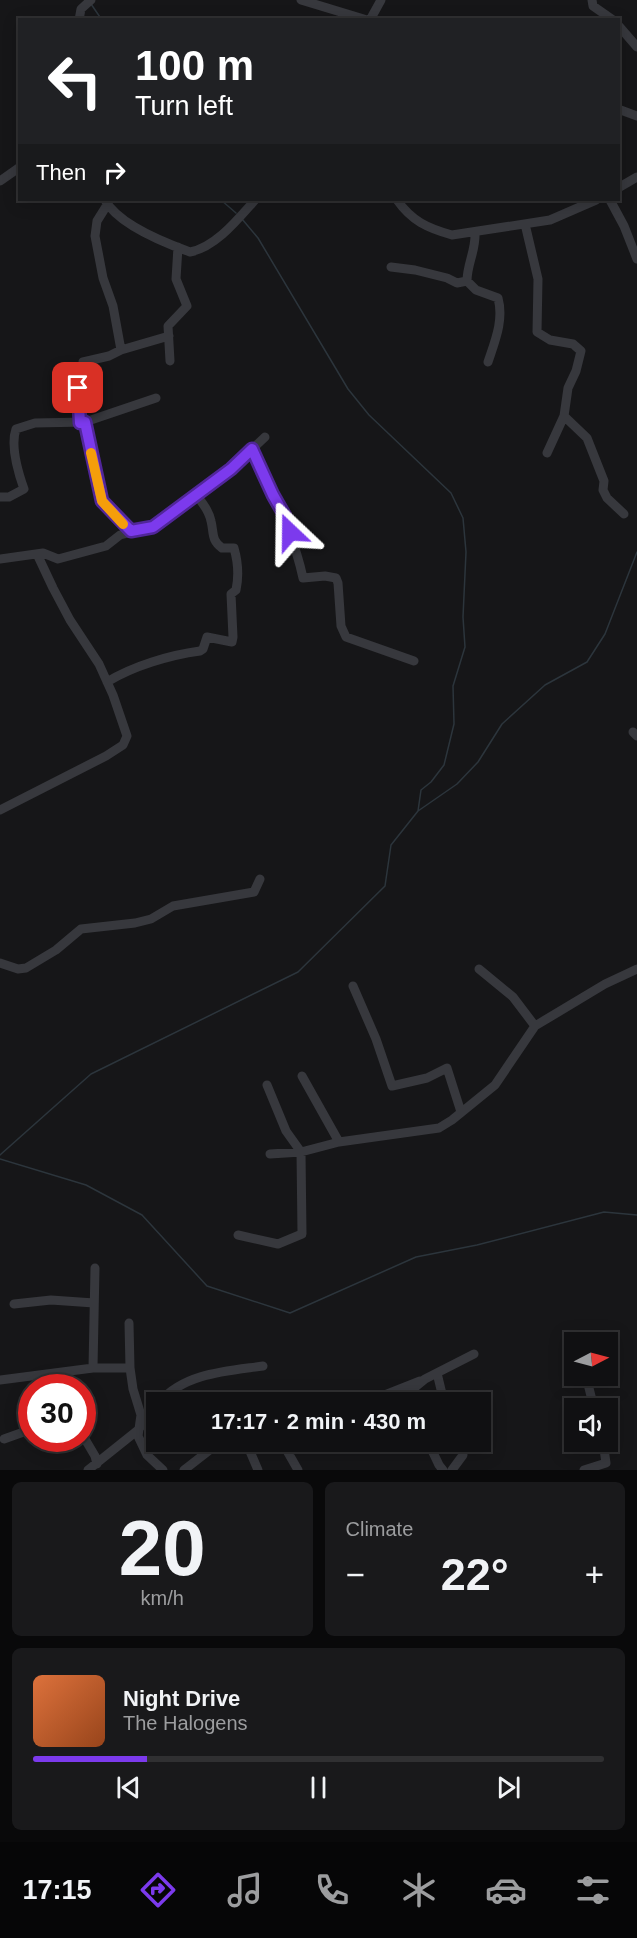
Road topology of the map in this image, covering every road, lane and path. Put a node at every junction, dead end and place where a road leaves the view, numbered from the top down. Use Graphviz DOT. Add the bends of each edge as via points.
graph roads {
  1 [pos="91,0"];
  2 [pos="301,0"];
  3 [pos="381,0"];
  4 [pos="592,0"];
  5 [pos="79,18"];
  6 [pos="361,18"];
  7 [pos="369,18"];
  8 [pos="610,18"];
  9 [pos="620,27"];
  10 [pos="637,46"];
  11 [pos="620,110"];
  12 [pos="637,116"];
  13 [pos="18,168"];
  14 [pos="637,177"];
  15 [pos="0,181"];
  16 [pos="620,187"];
  17 [pos="254,201"];
  18 [pos="398,201"];
  19 [pos="595,201"];
  20 [pos="611,201"];
  21 [pos="106,202"];
  22 [pos="525,224"];
  23 [pos="475,233"];
  24 [pos="178,248"];
  25 [pos="637,259"];
  26 [pos="392,267"];
  27 [pos="467,281"];
  28 [pos="169,336"];
  29 [pos="121,350"];
  30 [pos="170,362"];
  31 [pos="488,362"];
  32 [pos="156,399"];
  33 [pos="564,416"];
  34 [pos="82,422"];
  35 [pos="265,437"];
  36 [pos="252,449"];
  37 [pos="547,453"];
  38 [pos="196,495"];
  39 [pos="0,497"];
  40 [pos="624,514"];
  41 [pos="131,531"];
  42 [pos="37,554"];
  43 [pos="0,559"];
  44 [pos="414,661"];
  45 [pos="107,682"];
  46 [pos="0,810"];
  47 [pos="260,879"];
  48 [pos="0,963"];
  49 [pos="479,969"];
  50 [pos="637,969"];
  51 [pos="353,986"];
  52 [pos="535,1026"];
  53 [pos="302,1076"];
  54 [pos="267,1085"];
  55 [pos="461,1112"];
  56 [pos="339,1142"];
  57 [pos="301,1152"];
  58 [pos="270,1154"];
  59 [pos="238,1235"];
  60 [pos="95,1268"];
  61 [pos="94,1303"];
  62 [pos="14,1304"];
  63 [pos="129,1323"];
  64 [pos="474,1354"];
  65 [pos="263,1366"];
  66 [pos="93,1368"];
  67 [pos="130,1368"];
  68 [pos="437,1373"];
  69 [pos="425,1379"];
  70 [pos="0,1380"];
  71 [pos="173,1392"];
  72 [pos="392,1392"];
  73 [pos="408,1392"];
  74 [pos="442,1392"];
  75 [pos="146,1420"];
  76 [pos="138,1430"];
  77 [pos="18,1434"];
  78 [pos="4,1439"];
  79 [pos="93,1452"];
  80 [pos="207,1452"];
  81 [pos="250,1452"];
  82 [pos="289,1452"];
  83 [pos="433,1452"];
  84 [pos="462,1452"];
  85 [pos="604,1452"];
  86 [pos="97,1464"];
  87 [pos="88,1470"];
  88 [pos="163,1470"];
  89 [pos="184,1470"];
  90 [pos="258,1470"];
  91 [pos="298,1470"];
  92 [pos="443,1470"];
  93 [pos="452,1470"];
  94 [pos="584,1470"];
  1 -- 5 [label="street" via="81,9"];
  2 -- 6 [label="street"];
  3 -- 7 [label="street"];
  4 -- 8 [label="street" via="593,6"];
  9 -- 10 [label="street"];
  11 -- 12 [label="street"];
  13 -- 15 [label="street"];
  14 -- 16 [label="street"];
  17 -- 24 [label="street" via="203,248 190,252"];
  18 -- 23 [label="street" via="411,218 439,232"];
  19 -- 22 [label="street" via="550,220"];
  20 -- 25 [label="street"];
  21 -- 24 [label="street" via="115,213"];
  21 -- 29 [label="street" via="97,220 95,236"];
  22 -- 23 [label="street"];
  22 -- 33 [label="street" via="538,279 537,333 573,344 581,351 568,388"];
  23 -- 27 [label="street"];
  24 -- 28 [label="street" via="176,279 187,306 168,326"];
  26 -- 27 [label="street" via="457,283"];
  27 -- 31 [label="street" via="476,290 498,298 500,326"];
  28 -- 29 [label="street"];
  28 -- 30 [label="street"];
  29 -- 34 [label="street" via="84,362 84,377 78,388"];
  32 -- 34 [label="street"];
  33 -- 37 [label="street"];
  33 -- 40 [label="street" via="588,438 604,482 603,490"];
  34 -- 39 [label="street" via="35,423 16,429 13,437 24,489"];
  34 -- 41 [label="street" via="102,501"];
  35 -- 36 [label="street"];
  36 -- 38 [label="street"];
  36 -- 44 [label="street" via="285,516 303,578 336,578 341,626 346,637"];
  38 -- 41 [label="street" via="153,527"];
  38 -- 45 [label="street" via="212,522 214,542 226,550 234,548 236,556 238,580 236,591 231,594 232,642 207,637 200,651 177,654"];
  41 -- 42 [label="street" via="106,546 58,559"];
  42 -- 43 [label="street"];
  42 -- 45 [label="street" via="52,588"];
  45 -- 46 [label="street" via="127,736 123,745"];
  47 -- 48 [label="street" via="254,892 173,906 151,919 81,928 56,950 26,968"];
  49 -- 52 [label="street" via="513,997"];
  50 -- 52 [label="street"];
  51 -- 55 [label="street" via="392,1086 427,1078 447,1068"];
  52 -- 55 [label="street" via="495,1085"];
  53 -- 56 [label="street"];
  54 -- 57 [label="street" via="286,1131"];
  55 -- 56 [label="street" via="439,1128"];
  56 -- 57 [label="street"];
  57 -- 58 [label="street"];
  57 -- 59 [label="street" via="302,1234 278,1244"];
  60 -- 61 [label="street"];
  61 -- 62 [label="street" via="51,1300"];
  61 -- 66 [label="street"];
  63 -- 67 [label="street"];
  64 -- 68 [label="street"];
  65 -- 71 [label="street" via="194,1379"];
  66 -- 67 [label="street"];
  66 -- 70 [label="street"];
  67 -- 76 [label="street" via="141,1409"];
  68 -- 69 [label="street"];
  68 -- 74 [label="street"];
  69 -- 72 [label="street"];
  69 -- 73 [label="street"];
  75 -- 76 [label="street"];
  76 -- 86 [label="street"];
  76 -- 88 [label="street" via="144,1450"];
  77 -- 78 [label="street"];
  79 -- 86 [label="street"];
  80 -- 89 [label="street"];
  81 -- 90 [label="street"];
  82 -- 91 [label="street"];
  83 -- 92 [label="street"];
  84 -- 93 [label="street"];
  85 -- 94 [label="street" via="606,1463"];
  86 -- 87 [label="street"];
}
